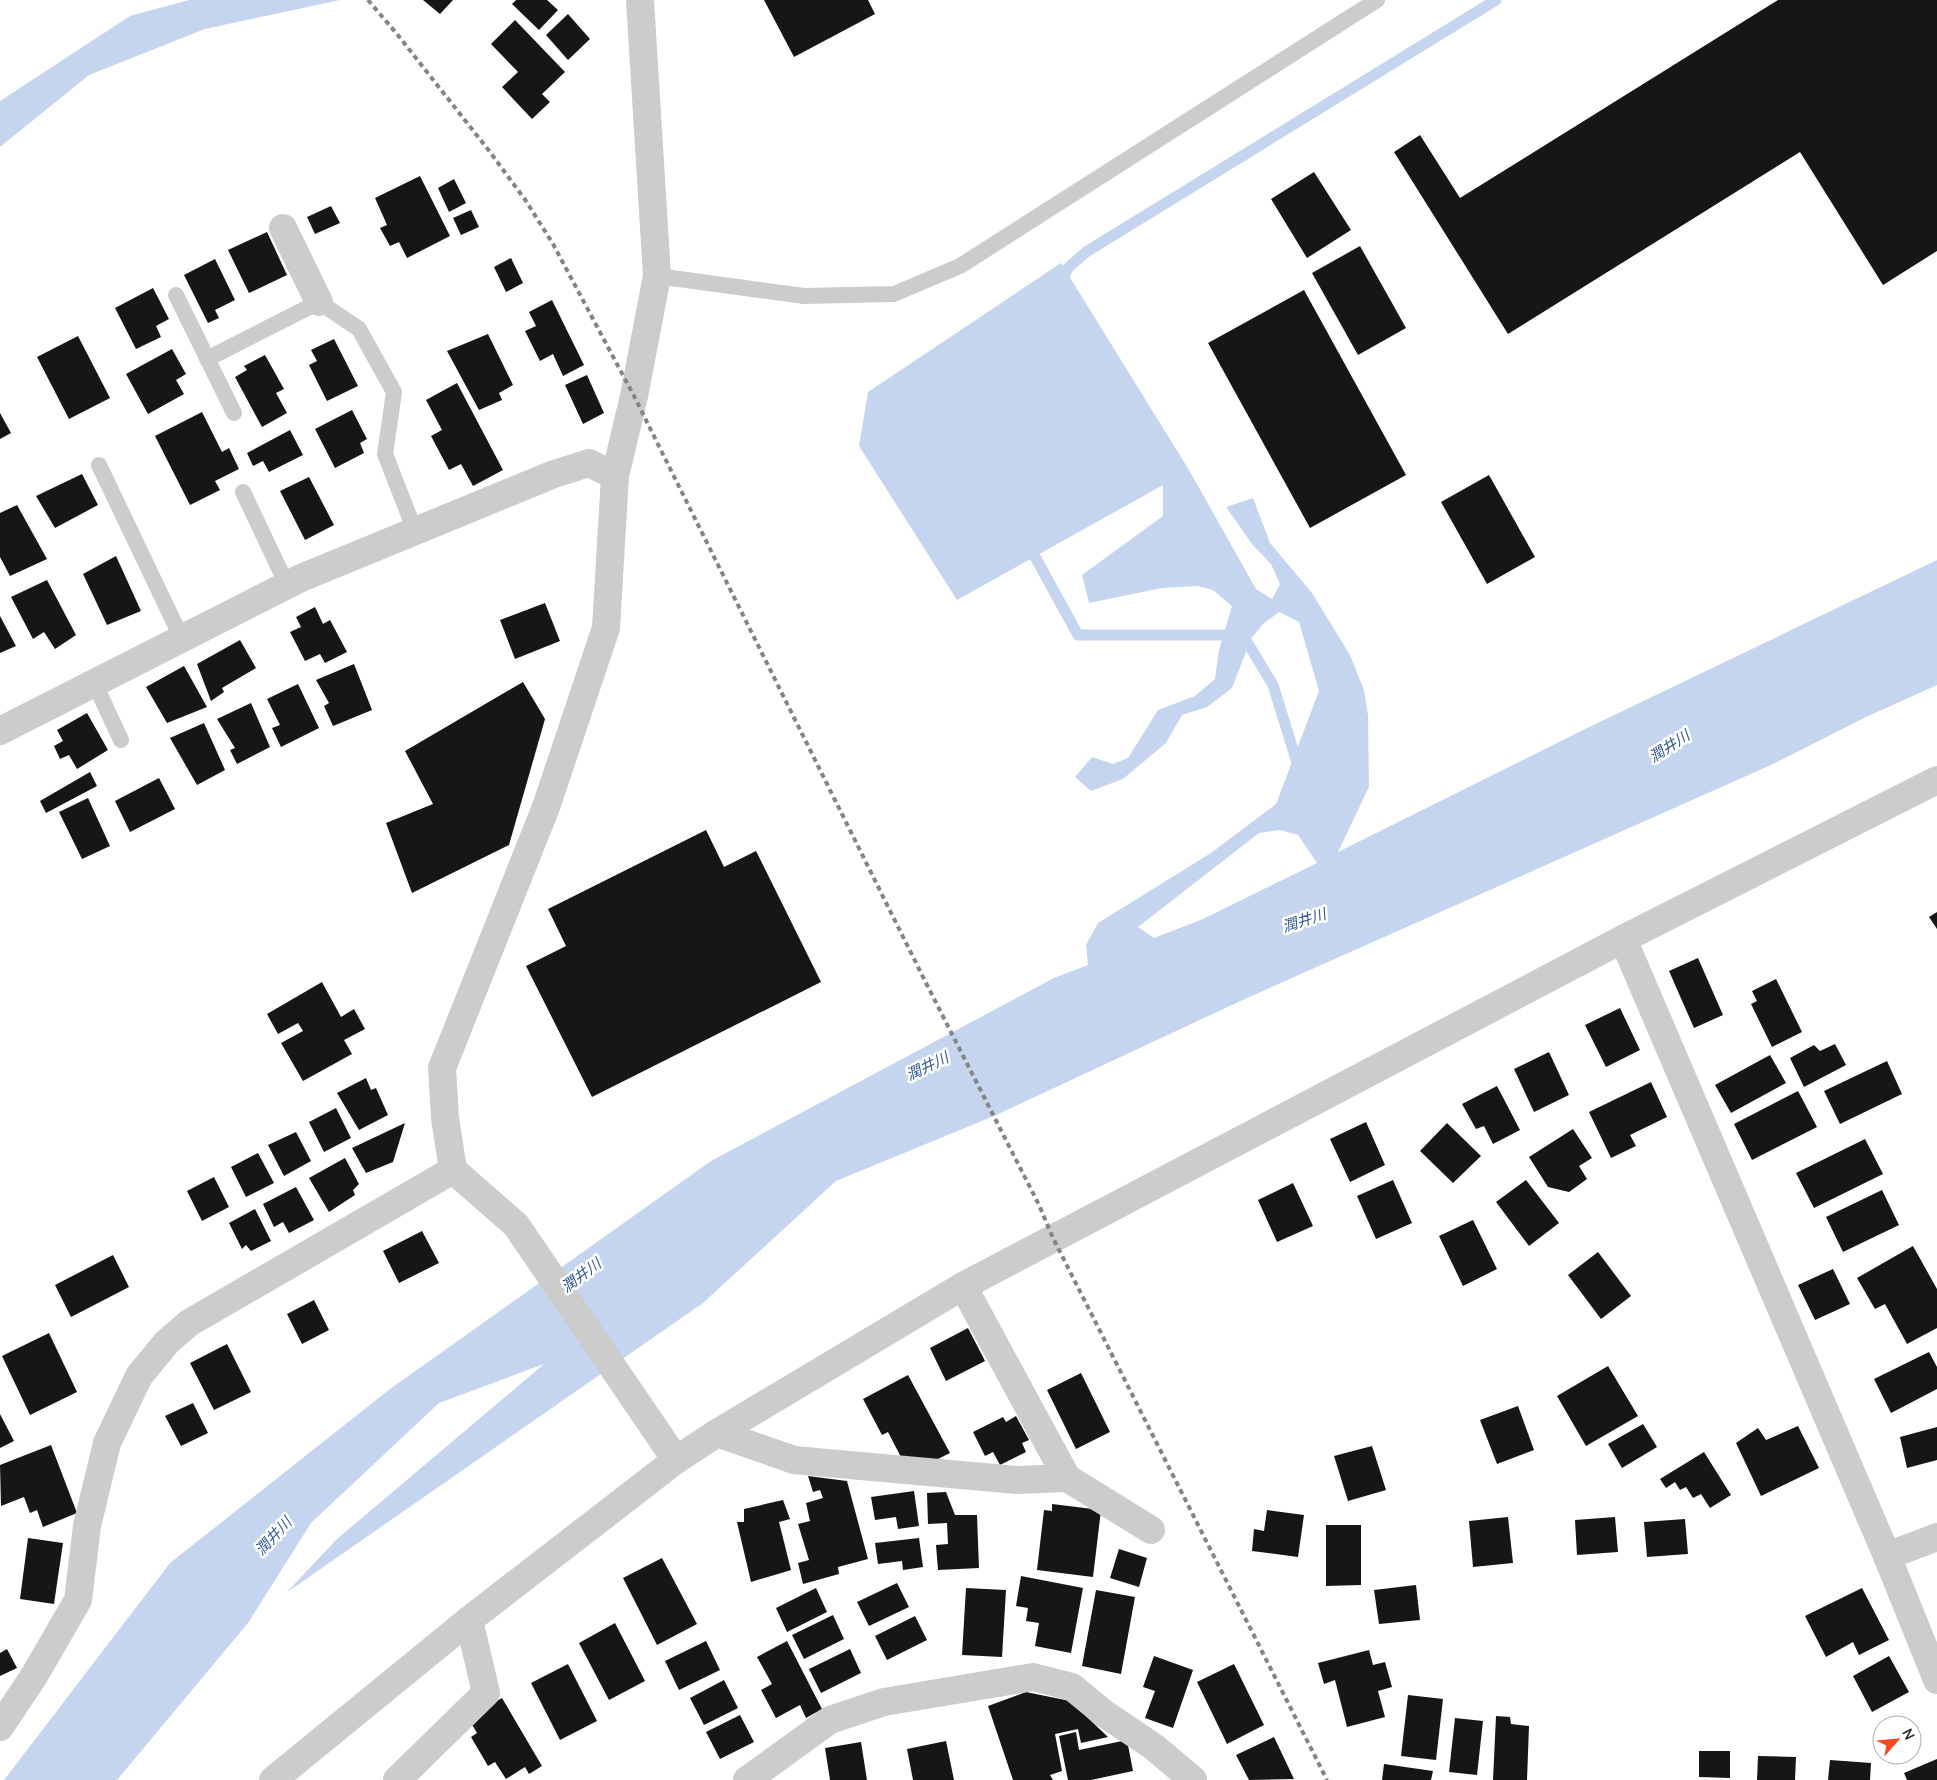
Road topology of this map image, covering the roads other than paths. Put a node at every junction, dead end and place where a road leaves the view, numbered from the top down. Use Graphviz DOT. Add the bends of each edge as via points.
graph roads {
  1 [pos="640,0"];
  2 [pos="1377,0"];
  3 [pos="283,228"];
  4 [pos="657,276"];
  5 [pos="176,295"];
  6 [pos="319,302"];
  7 [pos="208,359"];
  8 [pos="234,413"];
  9 [pos="99,465"];
  10 [pos="615,476"];
  11 [pos="243,492"];
  12 [pos="415,530"];
  13 [pos="288,585"];
  14 [pos="182,639"];
  15 [pos="94,682"];
  16 [pos="0,731"];
  17 [pos="121,740"];
  18 [pos="1937,780"];
  19 [pos="1623,939"];
  20 [pos="453,1170"];
  21 [pos="963,1286"];
  22 [pos="717,1433"];
  23 [pos="676,1460"];
  24 [pos="1067,1478"];
  25 [pos="1151,1530"];
  26 [pos="1937,1537"];
  27 [pos="1887,1556"];
  28 [pos="469,1620"];
  29 [pos="1929,1641"];
  30 [pos="1937,1680"];
  31 [pos="0,1727"];
  32 [pos="273,1780"];
  33 [pos="397,1780"];
  34 [pos="747,1780"];
  35 [pos="1194,1780"];
  1 -- 4 [label="street"];
  2 -- 4 [label="lane" via="960,266 894,294 804,296"];
  3 -- 6 [label="street"];
  4 -- 10 [label="street"];
  5 -- 7 [label="lane"];
  6 -- 7 [label="lane"];
  6 -- 12 [label="lane" via="358,329 394,392 385,454"];
  7 -- 8 [label="lane"];
  9 -- 14 [label="lane"];
  10 -- 12 [label="street" via="589,463"];
  10 -- 20 [label="street" via="606,628 546,807 442,1068"];
  11 -- 13 [label="lane"];
  12 -- 13 [label="street"];
  13 -- 14 [label="street"];
  14 -- 15 [label="street"];
  15 -- 16 [label="street"];
  15 -- 17 [label="lane"];
  18 -- 19 [label="street"];
  19 -- 21 [label="street"];
  19 -- 27 [label="street"];
  20 -- 23 [label="street" via="516,1225"];
  20 -- 31 [label="street" via="189,1323 167,1342 139,1376 107,1443 87,1526 78,1600"];
  21 -- 22 [label="street"];
  21 -- 24 [label="street"];
  22 -- 23 [label="street"];
  22 -- 24 [label="street" via="794,1460 1017,1480"];
  23 -- 28 [label="street"];
  24 -- 25 [label="street"];
  26 -- 27 [label="street"];
  27 -- 29 [label="street"];
  28 -- 32 [label="street"];
  28 -- 33 [label="street" via="486,1694"];
  29 -- 30 [label="street"];
  34 -- 35 [label="street" via="830,1720 884,1702 1033,1677 1072,1687"];
}
